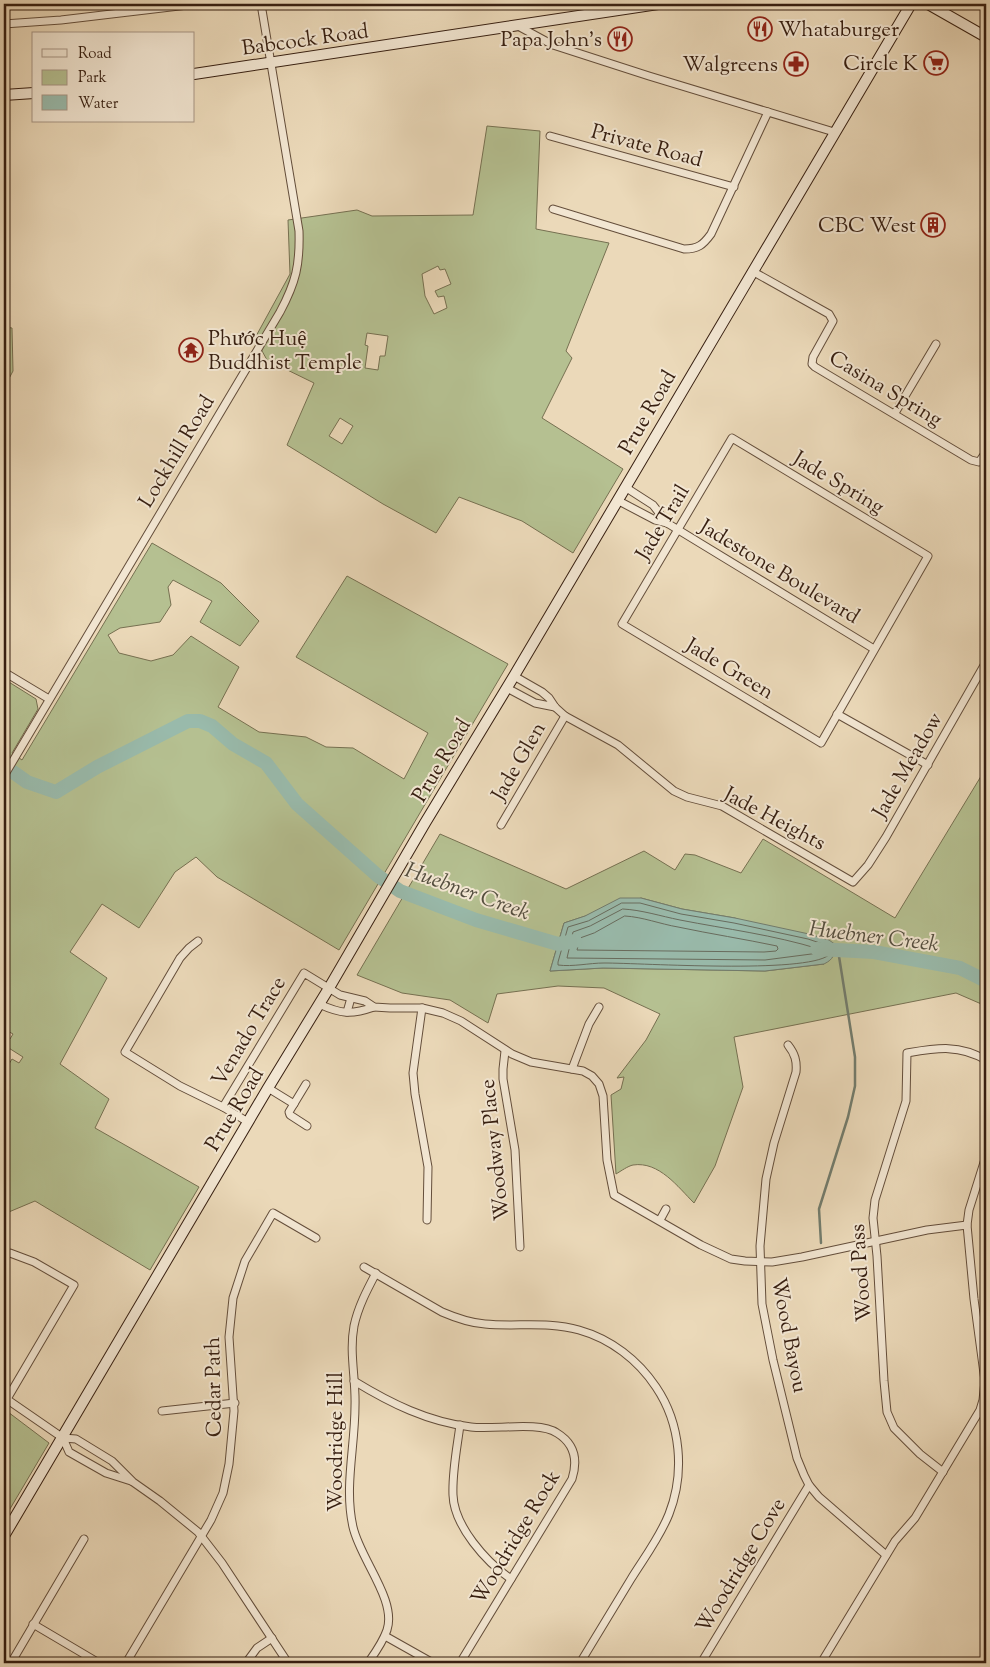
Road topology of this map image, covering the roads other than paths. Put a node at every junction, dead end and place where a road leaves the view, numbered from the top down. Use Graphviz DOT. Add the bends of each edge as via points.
graph roads {
  1 [pos="196,4"];
  2 [pos="262,4"];
  3 [pos="658,4"];
  4 [pos="911,4"];
  5 [pos="928,4"];
  6 [pos="4,24"];
  7 [pos="517,25"];
  8 [pos="986,37"];
  9 [pos="270,63"];
  10 [pos="195,74"];
  11 [pos="32,92"];
  12 [pos="4,95"];
  13 [pos="768,112"];
  14 [pos="834,132"];
  15 [pos="550,136"];
  16 [pos="734,187"];
  17 [pos="553,209"];
  18 [pos="752,271"];
  19 [pos="936,344"];
  20 [pos="895,413"];
  21 [pos="732,438"];
  22 [pos="986,452"];
  23 [pos="625,487"];
  24 [pos="617,500"];
  25 [pos="648,502"];
  26 [pos="641,513"];
  27 [pos="667,523"];
  28 [pos="678,529"];
  29 [pos="622,624"];
  30 [pos="874,649"];
  31 [pos="986,662"];
  32 [pos="4,672"];
  33 [pos="514,676"];
  34 [pos="507,688"];
  35 [pos="537,689"];
  36 [pos="49,699"];
  37 [pos="529,700"];
  38 [pos="555,707"];
  39 [pos="837,714"];
  40 [pos="565,716"];
  41 [pos="928,765"];
  42 [pos="4,776"];
  43 [pos="501,825"];
  44 [pos="853,882"];
  45 [pos="198,941"];
  46 [pos="329,988"];
  47 [pos="351,998"];
  48 [pos="319,1004"];
  49 [pos="374,1007"];
  50 [pos="599,1007"];
  51 [pos="422,1008"];
  52 [pos="347,1012"];
  53 [pos="788,1045"];
  54 [pos="506,1050"];
  55 [pos="986,1060"];
  56 [pos="572,1069"];
  57 [pos="306,1084"];
  58 [pos="268,1088"];
  59 [pos="294,1104"];
  60 [pos="224,1107"];
  61 [pos="248,1122"];
  62 [pos="307,1126"];
  63 [pos="986,1156"];
  64 [pos="666,1209"];
  65 [pos="427,1220"];
  66 [pos="660,1220"];
  67 [pos="967,1225"];
  68 [pos="316,1238"];
  69 [pos="875,1241"];
  70 [pos="520,1247"];
  71 [pos="10,1253"];
  72 [pos="760,1262"];
  73 [pos="364,1267"];
  74 [pos="376,1273"];
  75 [pos="354,1381"];
  76 [pos="5,1398"];
  77 [pos="235,1403"];
  78 [pos="162,1411"];
  79 [pos="460,1425"];
  80 [pos="62,1438"];
  81 [pos="944,1472"];
  82 [pos="133,1482"];
  83 [pos="809,1485"];
  84 [pos="4,1536"];
  85 [pos="201,1536"];
  86 [pos="84,1539"];
  87 [pos="886,1555"];
  88 [pos="511,1579"];
  89 [pos="33,1624"];
  90 [pos="384,1636"];
  91 [pos="272,1638"];
  92 [pos="10,1663"];
  93 [pos="99,1663"];
  94 [pos="126,1663"];
  95 [pos="246,1663"];
  96 [pos="288,1663"];
  97 [pos="368,1663"];
  98 [pos="432,1663"];
  99 [pos="460,1663"];
  100 [pos="580,1663"];
  101 [pos="701,1663"];
  102 [pos="821,1663"];
  1 -- 6 [label="street"];
  2 -- 9 [label="street, Lockhill Road"];
  3 -- 7 [label="main road, Babcock Road"];
  4 -- 14 [label="main road, Prue Road"];
  5 -- 8 [label="main road"];
  7 -- 9 [label="main road, Babcock Road"];
  7 -- 13 [label="street" via="554,45"];
  9 -- 10 [label="main road, Babcock Road"];
  9 -- 36 [label="street, Lockhill Road" via="299,231 299,263 294,282 280,312"];
  11 -- 12 [label="main road"];
  13 -- 14 [label="street"];
  13 -- 16 [label="street"];
  14 -- 18 [label="main road, Prue Road"];
  15 -- 16 [label="street, Private Road"];
  16 -- 17 [label="street" via="711,234 696,249 684,249"];
  18 -- 20 [label="street, Casina Spring" via="829,314 834,320 812,357 812,364"];
  18 -- 23 [label="main road, Prue Road"];
  19 -- 20 [label="street"];
  20 -- 22 [label="street, Casina Spring" via="971,460 979,462"];
  21 -- 28 [label="street, Jade Trail"];
  21 -- 30 [label="street, Jade Spring" via="928,556"];
  23 -- 24 [label="main road, Prue Road"];
  23 -- 25 [label="street, Jadestone Boulevard"];
  24 -- 26 [label="street, Jadestone Boulevard"];
  24 -- 33 [label="main road, Prue Road"];
  25 -- 26 [label="street"];
  25 -- 27 [label="street, Jadestone Boulevard"];
  26 -- 27 [label="street, Jadestone Boulevard"];
  27 -- 28 [label="street, Jadestone Boulevard"];
  28 -- 29 [label="street, Jade Trail"];
  28 -- 30 [label="street, Jadestone Boulevard"];
  29 -- 39 [label="street, Jade Green" via="820,743"];
  30 -- 39 [label="street"];
  31 -- 41 [label="street, Jade Meadow"];
  32 -- 36 [label="street"];
  33 -- 34 [label="main road, Prue Road"];
  33 -- 35 [label="street, Jade Heights"];
  34 -- 37 [label="street, Jade Heights"];
  34 -- 46 [label="main road, Prue Road"];
  35 -- 37 [label="street"];
  35 -- 38 [label="street, Jade Heights"];
  36 -- 42 [label="street, Lockhill Road"];
  37 -- 38 [label="street, Jade Heights"];
  38 -- 40 [label="street, Jade Heights"];
  39 -- 41 [label="street"];
  40 -- 43 [label="street, Jade Glen"];
  40 -- 44 [label="street, Jade Heights" via="618,745 674,791 722,806"];
  41 -- 44 [label="street, Jade Meadow" via="886,837"];
  45 -- 60 [label="street" via="180,958 125,1052 180,1086"];
  46 -- 47 [label="street"];
  46 -- 48 [label="main road, Prue Road"];
  46 -- 60 [label="street, Venado Trace" via="304,973"];
  47 -- 49 [label="street"];
  47 -- 52 [label="street"];
  48 -- 52 [label="street"];
  48 -- 58 [label="main road, Prue Road"];
  49 -- 51 [label="street"];
  49 -- 52 [label="street"];
  50 -- 56 [label="street"];
  51 -- 54 [label="street" via="461,1021"];
  51 -- 65 [label="street" via="413,1073 428,1167"];
  53 -- 72 [label="street, Wood Bayou" via="797,1062 796,1072 766,1179"];
  54 -- 56 [label="street" via="531,1062"];
  54 -- 70 [label="street, Woodway Place" via="503,1079 515,1150"];
  55 -- 69 [label="street, Wood Pass" via="955,1048 907,1053 906,1101 875,1200"];
  56 -- 66 [label="street" via="583,1071 599,1084 614,1195"];
  57 -- 59 [label="street"];
  58 -- 59 [label="street"];
  58 -- 61 [label="main road, Prue Road"];
  59 -- 62 [label="street" via="290,1115"];
  60 -- 61 [label="street"];
  61 -- 80 [label="main road, Prue Road"];
  63 -- 67 [label="street"];
  64 -- 66 [label="street"];
  66 -- 72 [label="street" via="701,1246 731,1258"];
  67 -- 69 [label="street"];
  67 -- 81 [label="street" via="985,1387 980,1410"];
  68 -- 77 [label="street, Cedar Path" via="273,1213 245,1262 234,1298 229,1337"];
  69 -- 72 [label="street" via="802,1258"];
  69 -- 81 [label="street, Wood Pass" via="887,1412 899,1434"];
  71 -- 76 [label="street" via="34,1262 74,1285"];
  72 -- 83 [label="street, Wood Bayou" via="762,1304 773,1360 797,1458"];
  73 -- 74 [label="street"];
  74 -- 75 [label="street, Woodridge Hill" via="363,1298 355,1324 352,1352"];
  74 -- 100 [label="street" via="442,1312 469,1322 550,1325 592,1334 618,1348 640,1367 665,1402 675,1430 679,1458 673,1502 659,1535"];
  75 -- 79 [label="street, Woodridge Rock" via="421,1416"];
  75 -- 90 [label="street, Woodridge Hill" via="356,1404 350,1506 359,1547 386,1600 389,1614"];
  76 -- 80 [label="street"];
  77 -- 78 [label="street"];
  77 -- 85 [label="street, Cedar Path" via="227,1478 218,1506"];
  79 -- 88 [label="street" via="453,1496 456,1511 483,1556"];
  79 -- 88 [label="street, Woodridge Rock" via="546,1427 566,1440 574,1452 576,1467 572,1479"];
  80 -- 82 [label="street" via="76,1439 112,1461"];
  80 -- 82 [label="street" via="69,1452 106,1473"];
  80 -- 84 [label="main road, Prue Road"];
  81 -- 87 [label="street" via="915,1518"];
  82 -- 85 [label="street" via="179,1515"];
  83 -- 87 [label="street, Wood Bayou"];
  83 -- 101 [label="street, Woodridge Cove"];
  85 -- 91 [label="street"];
  85 -- 94 [label="street, Cedar Path"];
  86 -- 89 [label="street"];
  87 -- 102 [label="street"];
  88 -- 99 [label="street, Woodridge Rock"];
  89 -- 92 [label="street"];
  89 -- 93 [label="street"];
  90 -- 97 [label="street, Woodridge Hill"];
  90 -- 98 [label="street"];
  91 -- 95 [label="street" via="257,1648"];
  91 -- 96 [label="street"];
}
